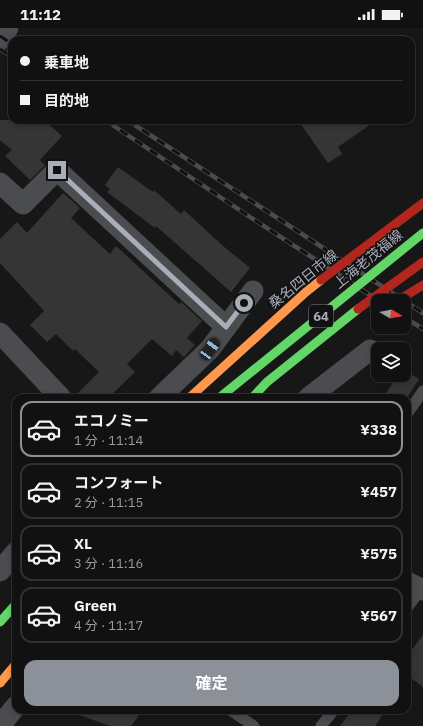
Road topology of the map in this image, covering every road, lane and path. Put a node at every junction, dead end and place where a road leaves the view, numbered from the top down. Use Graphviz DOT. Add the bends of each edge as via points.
graph roads {
  1 [pos="8,28"];
  2 [pos="0,40"];
  3 [pos="0,183"];
  4 [pos="423,203"];
  5 [pos="423,233"];
  6 [pos="423,262"];
  7 [pos="423,285"];
  8 [pos="253,291"];
  9 [pos="408,294"];
  10 [pos="371,308"];
  11 [pos="358,309"];
  12 [pos="226,327"];
  13 [pos="0,333"];
  14 [pos="210,349"];
  15 [pos="370,350"];
  16 [pos="423,391"];
  17 [pos="57,394"];
  18 [pos="163,394"];
  19 [pos="193,394"];
  20 [pos="224,394"];
  21 [pos="256,394"];
  22 [pos="257,394"];
  23 [pos="313,394"];
  24 [pos="411,408"];
  25 [pos="12,557"];
  26 [pos="0,571"];
  27 [pos="417,587"];
  28 [pos="411,600"];
  29 [pos="12,608"];
  30 [pos="0,622"];
  31 [pos="12,668"];
  32 [pos="0,682"];
  33 [pos="12,711"];
  34 [pos="236,714"];
  35 [pos="331,714"];
  36 [pos="0,726"];
  37 [pos="254,726"];
  38 [pos="321,726"];
  1 -- 2 [label="street"];
  3 -- 12 [label="street" via="23,204 57,170"];
  4 -- 19 [label="main road, 桑名四日市線, bridge" via="306,292"];
  5 -- 20 [label="main road, 上海老茂福線 / 64, bridge"];
  6 -- 11 [label="main road, bridge"];
  7 -- 9 [label="main road, bridge"];
  8 -- 12 [label="street"];
  10 -- 11 [label="main road"];
  11 -- 21 [label="main road, bridge" via="267,382"];
  12 -- 14 [label="street"];
  13 -- 17 [label="street"];
  14 -- 18 [label="street"];
  14 -- 22 [label="street"];
  15 -- 23 [label="street"];
  16 -- 24 [label="lane"];
  25 -- 26 [label="street"];
  27 -- 28 [label="lane"];
  29 -- 30 [label="main road"];
  31 -- 32 [label="main road"];
  33 -- 36 [label="street"];
  34 -- 37 [label="lane"];
  35 -- 38 [label="lane"];
}
